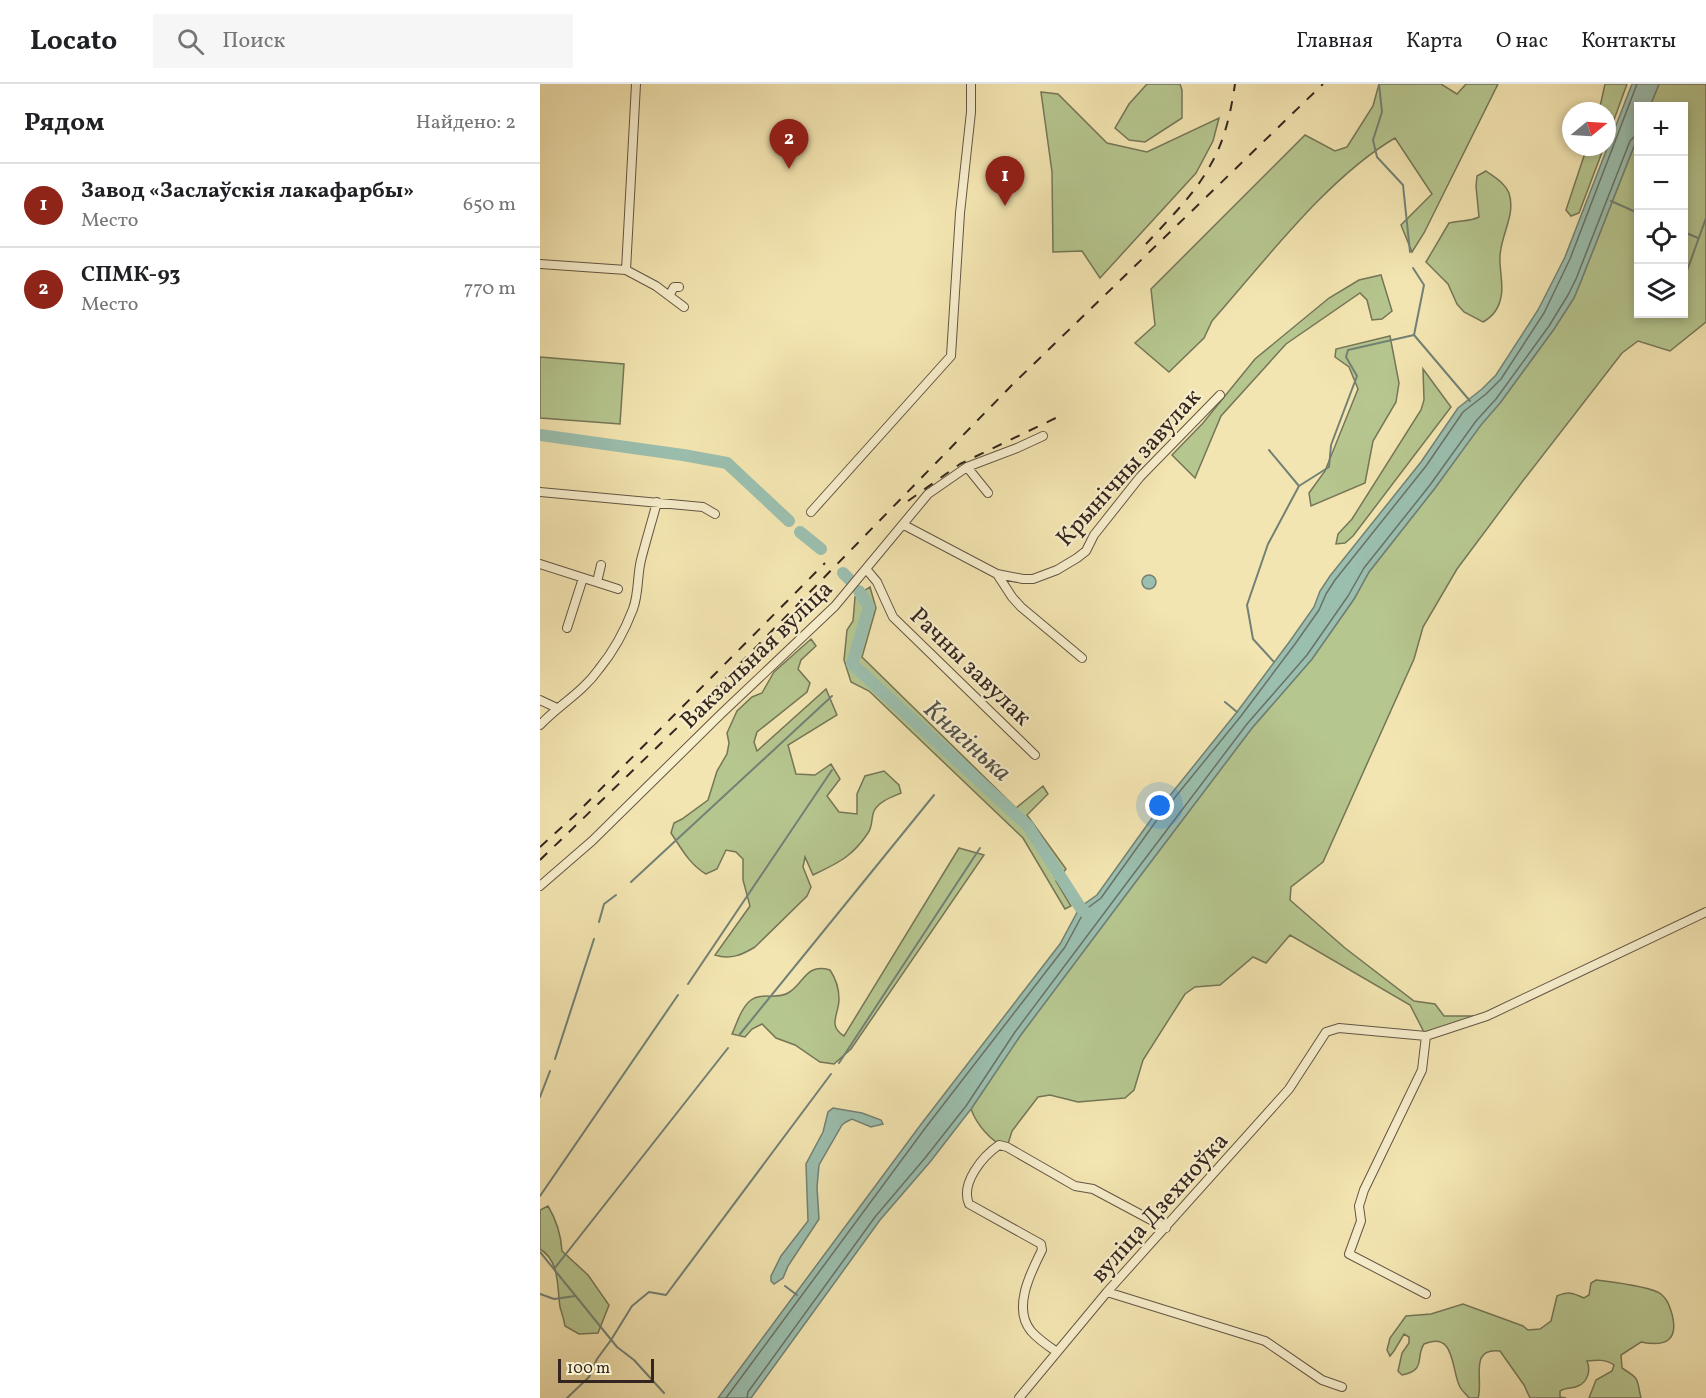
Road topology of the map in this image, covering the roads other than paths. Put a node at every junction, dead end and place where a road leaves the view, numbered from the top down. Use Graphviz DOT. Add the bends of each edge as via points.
graph roads {
  1 [pos="636,84"];
  2 [pos="971,84"];
  3 [pos="540,264"];
  4 [pos="626,270"];
  5 [pos="679,287"];
  6 [pos="669,296"];
  7 [pos="684,307"];
  8 [pos="1220,394"];
  9 [pos="1042,436"];
  10 [pos="968,467"];
  11 [pos="540,492"];
  12 [pos="988,493"];
  13 [pos="657,502"];
  14 [pos="811,512"];
  15 [pos="715,514"];
  16 [pos="904,525"];
  17 [pos="540,564"];
  18 [pos="601,565"];
  19 [pos="867,570"];
  20 [pos="997,574"];
  21 [pos="583,578"];
  22 [pos="597,582"];
  23 [pos="618,589"];
  24 [pos="567,628"];
  25 [pos="1082,658"];
  26 [pos="540,700"];
  27 [pos="557,708"];
  28 [pos="540,725"];
  29 [pos="1035,755"];
  30 [pos="540,886"];
  31 [pos="1706,912"];
  32 [pos="1426,1036"];
  33 [pos="1166,1228"];
  34 [pos="1107,1292"];
  35 [pos="1426,1294"];
  36 [pos="1057,1352"];
  37 [pos="1342,1387"];
  38 [pos="1019,1398"];
  1 -- 4 [label="street"];
  2 -- 14 [label="street" via="951,356"];
  3 -- 4 [label="street"];
  4 -- 6 [label="street"];
  5 -- 6 [label="street" via="674,287"];
  6 -- 7 [label="street"];
  8 -- 20 [label="street, Крынічны завулак" via="1140,477 1077,558 1033,579"];
  9 -- 10 [label="street, Вакзальная вуліца"];
  10 -- 12 [label="street"];
  10 -- 16 [label="street, Вакзальная вуліца" via="928,494"];
  11 -- 13 [label="street"];
  13 -- 15 [label="street" via="703,507"];
  13 -- 27 [label="street" via="628,619 600,669 578,694"];
  16 -- 19 [label="street, Вакзальная вуліца"];
  16 -- 20 [label="street"];
  17 -- 21 [label="street"];
  18 -- 22 [label="street"];
  19 -- 29 [label="street, Рачны завулак" via="893,617"];
  19 -- 30 [label="street, Вакзальная вуліца" via="835,606 592,842"];
  20 -- 25 [label="street" via="1021,607"];
  21 -- 22 [label="street"];
  21 -- 24 [label="street"];
  22 -- 23 [label="street"];
  26 -- 27 [label="street"];
  27 -- 28 [label="street"];
  31 -- 32 [label="street" via="1487,1016"];
  32 -- 33 [label="street, вуліца Дзехноўка" via="1339,1028 1326,1032 1289,1089"];
  32 -- 35 [label="street" via="1422,1070 1364,1190 1359,1206 1361,1221 1349,1254"];
  33 -- 34 [label="street, вуліца Дзехноўка"];
  33 -- 36 [label="street" via="1093,1189 1075,1186 1007,1147 999,1145 986,1155 969,1183 969,1204 1041,1244 1042,1251 1024,1288 1024,1312 1032,1332"];
  34 -- 36 [label="street, вуліца Дзехноўка"];
  34 -- 37 [label="street" via="1265,1341 1322,1380"];
  36 -- 38 [label="street, вуліца Дзехноўка"];
}
